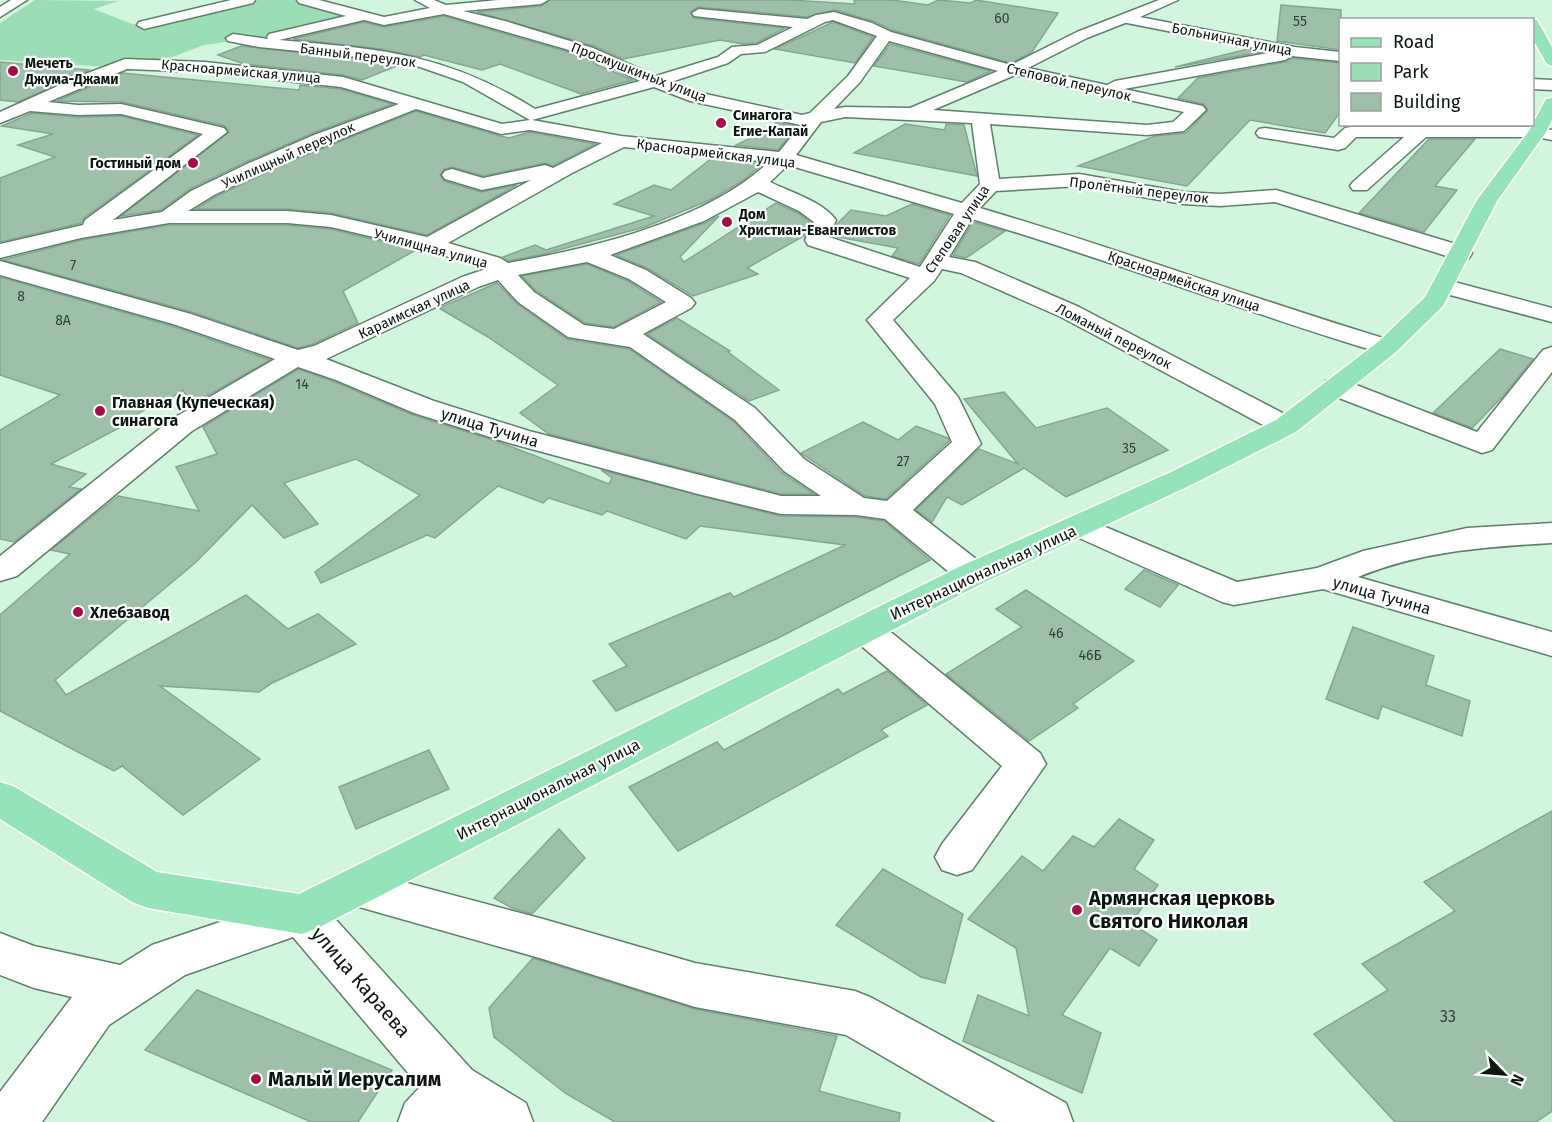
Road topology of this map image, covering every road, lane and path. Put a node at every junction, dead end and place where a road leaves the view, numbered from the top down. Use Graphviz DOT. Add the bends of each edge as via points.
graph roads {
  1 [pos="20,0"];
  2 [pos="248,0"];
  3 [pos="304,0"];
  4 [pos="422,0"];
  5 [pos="541,0"];
  6 [pos="1171,0"];
  7 [pos="836,8"];
  8 [pos="446,9"];
  9 [pos="0,13"];
  10 [pos="699,13"];
  11 [pos="364,16"];
  12 [pos="1124,18"];
  13 [pos="811,24"];
  14 [pos="144,25"];
  15 [pos="1534,27"];
  16 [pos="886,35"];
  17 [pos="233,38"];
  18 [pos="259,43"];
  19 [pos="1295,52"];
  20 [pos="1339,57"];
  21 [pos="1552,60"];
  22 [pos="1013,70"];
  23 [pos="205,79"];
  24 [pos="653,81"];
  25 [pos="125,82"];
  26 [pos="1534,84"];
  27 [pos="1552,85"];
  28 [pos="68,87"];
  29 [pos="1095,89"];
  30 [pos="105,90"];
  31 [pos="1552,103"];
  32 [pos="412,105"];
  33 [pos="9,112"];
  34 [pos="907,113"];
  35 [pos="816,117"];
  36 [pos="980,118"];
  37 [pos="531,120"];
  38 [pos="1147,130"];
  39 [pos="1421,132"];
  40 [pos="1265,133"];
  41 [pos="1544,134"];
  42 [pos="621,141"];
  43 [pos="182,155"];
  44 [pos="784,158"];
  45 [pos="257,166"];
  46 [pos="565,169"];
  47 [pos="452,175"];
  48 [pos="757,184"];
  49 [pos="990,185"];
  50 [pos="1360,186"];
  51 [pos="966,211"];
  52 [pos="169,217"];
  53 [pos="81,232"];
  54 [pos="430,244"];
  55 [pos="0,251"];
  56 [pos="1461,253"];
  57 [pos="588,255"];
  58 [pos="0,268"];
  59 [pos="931,268"];
  60 [pos="504,271"];
  61 [pos="1443,286"];
  62 [pos="1552,315"];
  63 [pos="618,337"];
  64 [pos="1387,347"];
  65 [pos="295,358"];
  66 [pos="1547,370"];
  67 [pos="1336,387"];
  68 [pos="1286,426"];
  69 [pos="856,506"];
  70 [pos="894,511"];
  71 [pos="1079,526"];
  72 [pos="1552,533"];
  73 [pos="3,570"];
  74 [pos="973,574"];
  75 [pos="1324,578"];
  76 [pos="864,629"];
  77 [pos="1552,644"];
  78 [pos="0,798"];
  79 [pos="957,857"];
  80 [pos="354,888"];
  81 [pos="302,914"];
  82 [pos="0,954"];
  83 [pos="126,988"];
  84 [pos="439,1105"];
  85 [pos="10,1122"];
  86 [pos="507,1122"];
  87 [pos="1047,1122"];
  1 -- 9 [label="street"];
  2 -- 14 [label="street"];
  3 -- 11 [label="street"];
  4 -- 8 [label="street, Просмушкиных улица"];
  5 -- 8 [label="street"];
  6 -- 12 [label="street"];
  7 -- 13 [label="street"];
  7 -- 16 [label="street"];
  8 -- 11 [label="street" via="384,21"];
  8 -- 24 [label="street, Просмушкиных улица" via="588,51"];
  10 -- 13 [label="street"];
  11 -- 18 [label="street"];
  12 -- 19 [label="street, Больничная улица"];
  12 -- 22 [label="street"];
  13 -- 24 [label="street" via="760,49 736,50 723,60"];
  15 -- 21 [label="main road"];
  16 -- 22 [label="street, Степовой переулок"];
  16 -- 35 [label="street, Караимская улица" via="854,79"];
  17 -- 18 [label="street, Банный переулок"];
  18 -- 37 [label="street, Банный переулок" via="416,61 468,80"];
  19 -- 20 [label="street, Больничная улица"];
  19 -- 29 [label="street"];
  22 -- 29 [label="street, Степовой переулок"];
  22 -- 34 [label="street"];
  23 -- 25 [label="street" via="192,76 181,80 145,73"];
  24 -- 35 [label="street, Просмушкиных улица" via="696,97 802,120"];
  24 -- 37 [label="street"];
  26 -- 27 [label="street"];
  28 -- 30 [label="street"];
  28 -- 32 [label="street, Красноармейская улица" via="135,63 343,82"];
  28 -- 33 [label="street, Красноармейская улица"];
  29 -- 38 [label="street, Степовой переулок" via="1197,110 1178,127"];
  31 -- 41 [label="main road, Интернациональная улица"];
  32 -- 37 [label="street, Красноармейская улица" via="501,129"];
  32 -- 45 [label="street, Училищный переулок"];
  33 -- 43 [label="street" via="121,109 218,132"];
  34 -- 35 [label="street, Просмушкиных улица" via="845,112"];
  34 -- 36 [label="street, Просмушкиных улица"];
  35 -- 44 [label="street, Караимская улица"];
  36 -- 38 [label="street, Просмушкиных улица"];
  36 -- 49 [label="street, Степовая улица"];
  37 -- 42 [label="street, Красноармейская улица"];
  39 -- 40 [label="street" via="1351,132 1338,144"];
  39 -- 41 [label="street"];
  39 -- 50 [label="street"];
  41 -- 56 [label="main road, Интернациональная улица" via="1487,200"];
  42 -- 44 [label="street, Красноармейская улица"];
  42 -- 46 [label="street"];
  43 -- 45 [label="street"];
  43 -- 53 [label="street" via="129,200"];
  44 -- 48 [label="street, Караимская улица"];
  44 -- 51 [label="street, Красноармейская улица"];
  45 -- 52 [label="street, Училищный переулок" via="178,208"];
  46 -- 47 [label="street" via="483,184"];
  46 -- 54 [label="street"];
  48 -- 57 [label="street, Караимская улица" via="697,217"];
  48 -- 59 [label="street, Ломаный переулок" via="825,220 816,240"];
  49 -- 51 [label="street, Степовая улица"];
  49 -- 56 [label="street, Пролётный переулок" via="1079,180 1183,198 1276,196"];
  51 -- 59 [label="street, Степовая улица"];
  51 -- 64 [label="street, Красноармейская улица"];
  52 -- 53 [label="street, Училищная улица"];
  52 -- 54 [label="street, Училищная улица" via="331,221"];
  53 -- 55 [label="street, Училищная улица"];
  54 -- 60 [label="street, Училищная улица" via="492,263"];
  56 -- 61 [label="main road, Интернациональная улица"];
  57 -- 60 [label="street, Караимская улица"];
  57 -- 63 [label="street" via="617,263 683,303"];
  58 -- 65 [label="street, улица Тучина" via="182,319"];
  59 -- 68 [label="street, Ломаный переулок" via="967,267 1070,312"];
  59 -- 70 [label="street, Степовая улица" via="879,320 948,403 968,444"];
  60 -- 63 [label="street, Училищная улица" via="526,297 577,332"];
  60 -- 65 [label="street, Караимская улица" via="470,282 322,352"];
  61 -- 62 [label="street"];
  61 -- 64 [label="main road, Интернациональная улица" via="1435,301"];
  63 -- 69 [label="street, Училищная улица" via="637,340 745,414 794,465"];
  64 -- 67 [label="main road, Интернациональная улица"];
  65 -- 69 [label="street, улица Тучина" via="508,434 708,488 781,505"];
  65 -- 73 [label="street, Караимская улица" via="182,425"];
  66 -- 67 [label="street" via="1482,444"];
  67 -- 68 [label="main road, Интернациональная улица"];
  68 -- 71 [label="main road, Интернациональная улица"];
  69 -- 70 [label="street, улица Тучина"];
  70 -- 74 [label="street"];
  71 -- 74 [label="main road, Интернациональная улица"];
  71 -- 75 [label="street, улица Тучина" via="1233,594"];
  72 -- 75 [label="street" via="1467,538 1376,558"];
  74 -- 76 [label="main road, Интернациональная улица"];
  75 -- 77 [label="street, улица Тучина"];
  76 -- 79 [label="street" via="1026,764"];
  76 -- 80 [label="main road, Интернациональная улица"];
  78 -- 81 [label="main road, улица Караева" via="148,889"];
  80 -- 81 [label="main road, Интернациональная улица"];
  80 -- 87 [label="street" via="694,985 855,1014"];
  81 -- 83 [label="street" via="169,960"];
  81 -- 84 [label="street, улица Караева"];
  82 -- 83 [label="street" via="34,967"];
  83 -- 85 [label="street" via="92,1009"];
  84 -- 86 [label="street, улица Караева"];
}
